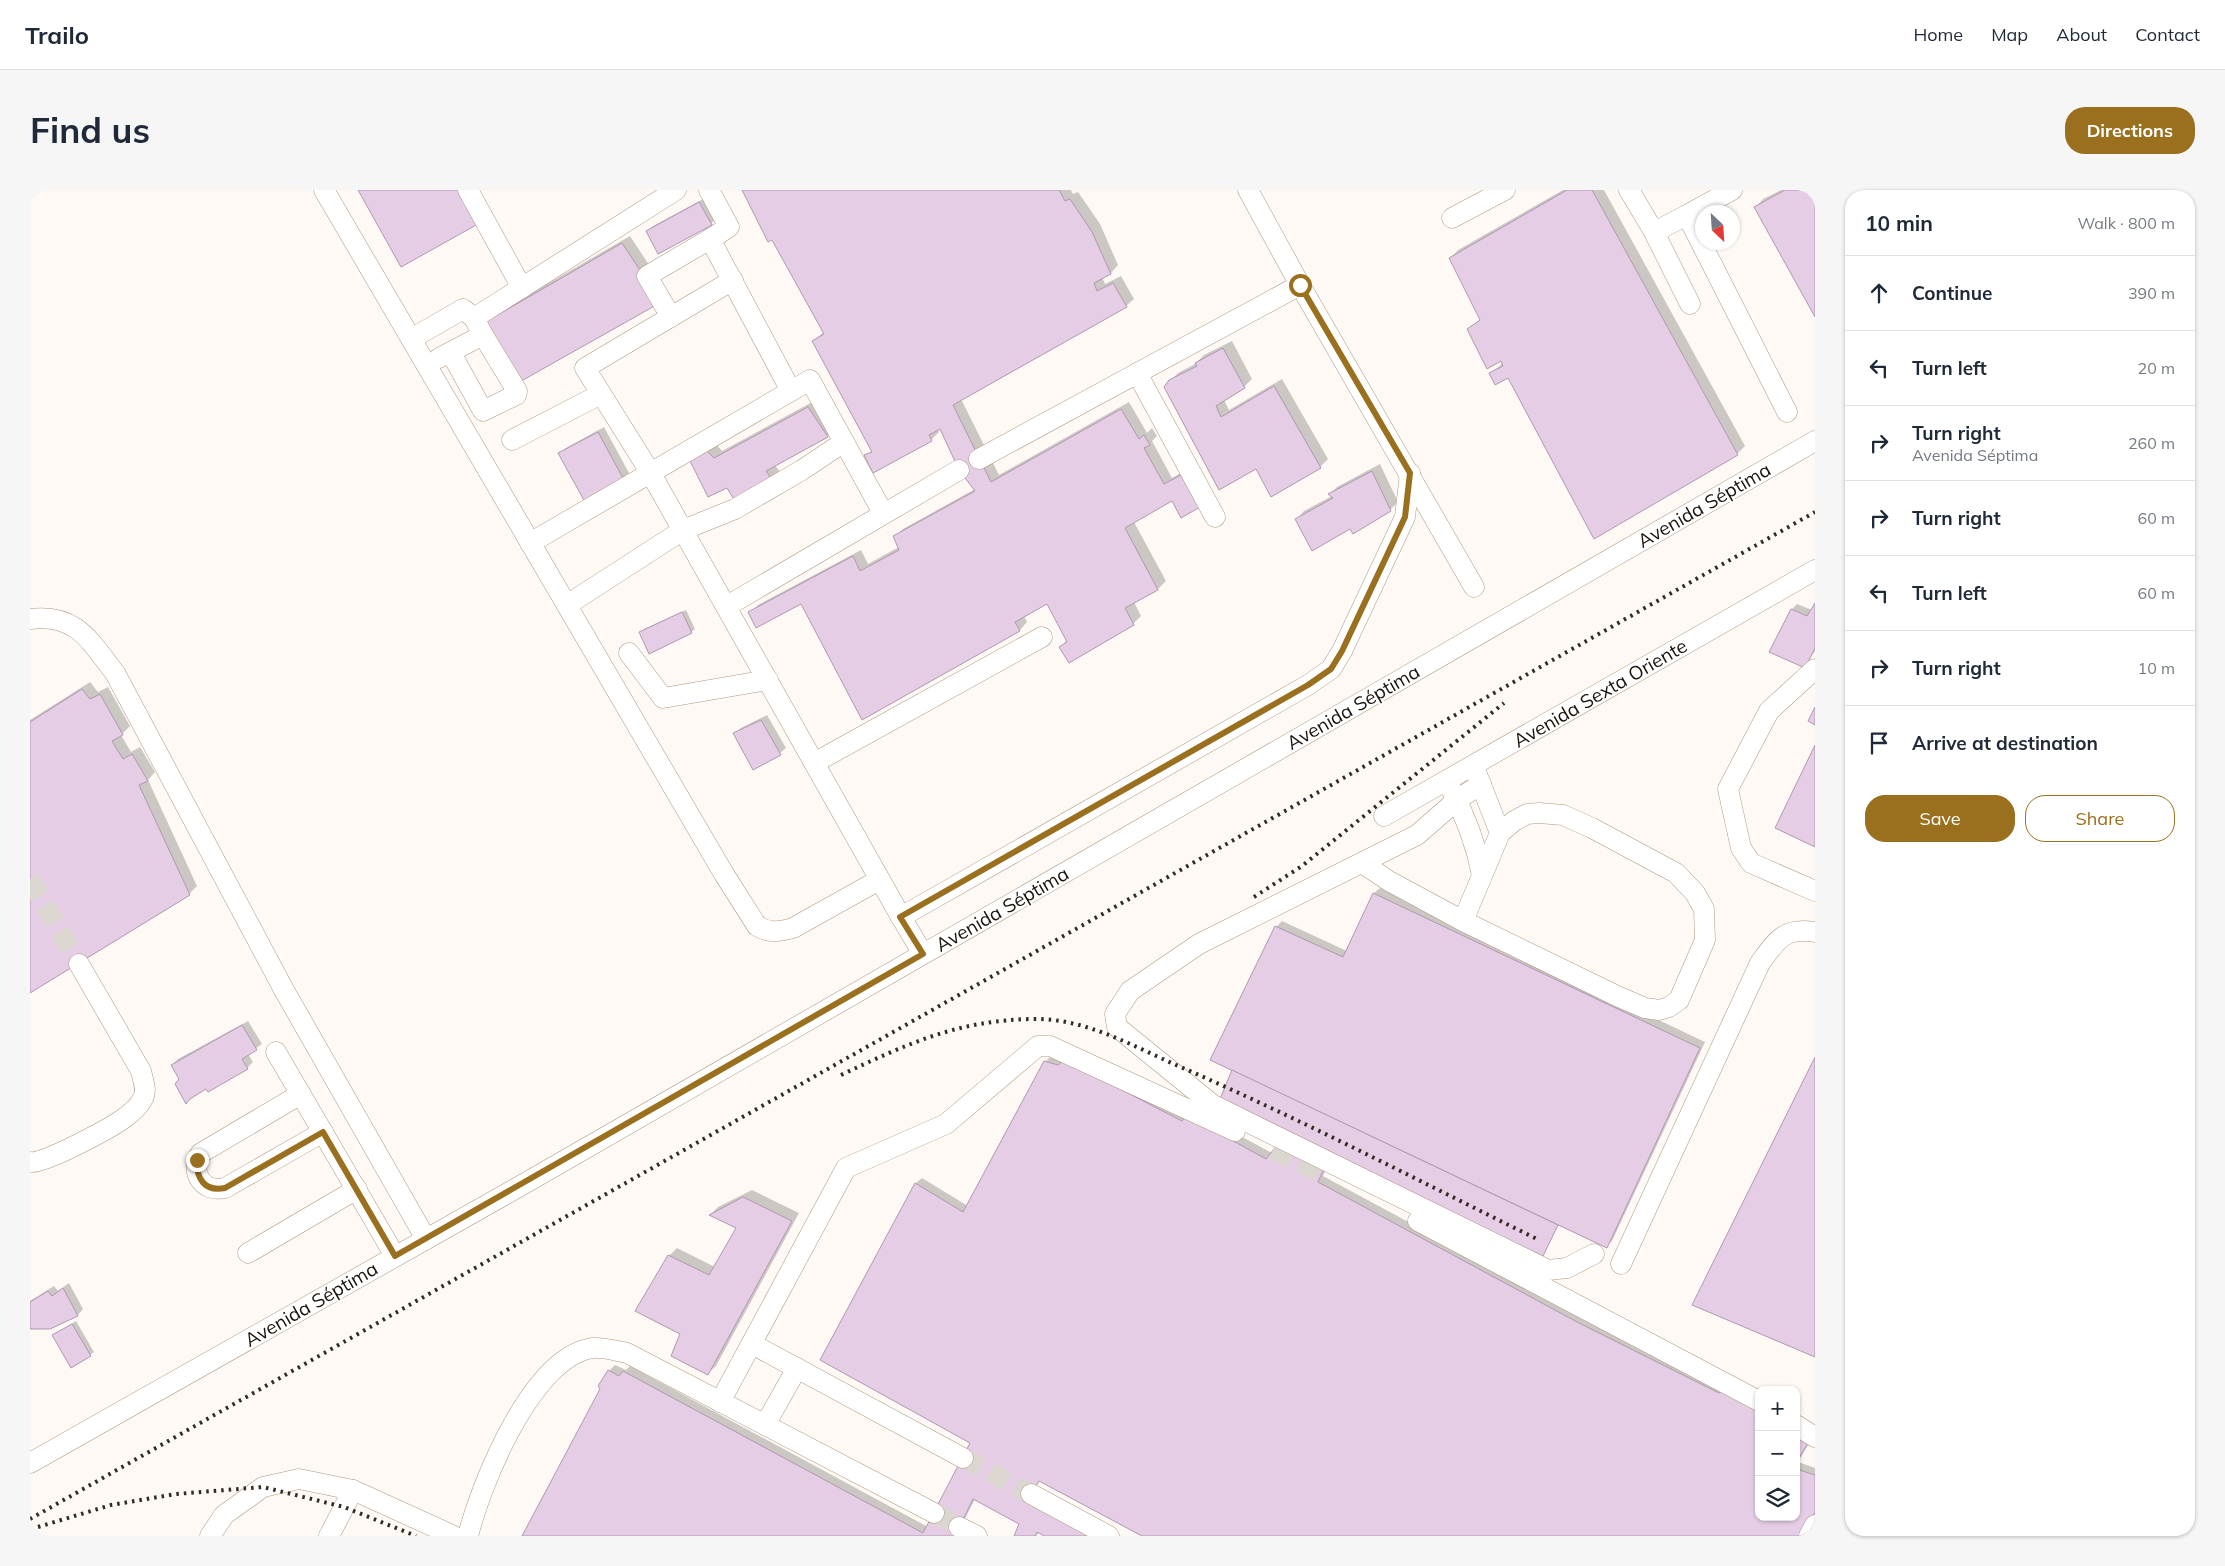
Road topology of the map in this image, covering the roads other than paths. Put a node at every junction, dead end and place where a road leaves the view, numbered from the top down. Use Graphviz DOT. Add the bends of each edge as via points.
graph roads {
  1 [pos="324,190"];
  2 [pos="468,190"];
  3 [pos="676,190"];
  4 [pos="709,190"];
  5 [pos="1248,190"];
  6 [pos="1505,190"];
  7 [pos="1629,190"];
  8 [pos="1732,190"];
  9 [pos="1687,215"];
  10 [pos="1452,218"];
  11 [pos="1654,232"];
  12 [pos="710,239"];
  13 [pos="733,280"];
  14 [pos="1300,285"];
  15 [pos="522,288"];
  16 [pos="1690,304"];
  17 [pos="671,317"];
  18 [pos="479,327"];
  19 [pos="411,339"];
  20 [pos="451,352"];
  21 [pos="427,365"];
  22 [pos="1137,373"];
  23 [pos="791,391"];
  24 [pos="601,394"];
  25 [pos="1787,412"];
  26 [pos="512,440"];
  27 [pos="1815,441"];
  28 [pos="844,442"];
  29 [pos="979,459"];
  30 [pos="959,470"];
  31 [pos="650,472"];
  32 [pos="1410,473"];
  33 [pos="883,513"];
  34 [pos="1215,518"];
  35 [pos="683,530"];
  36 [pos="530,543"];
  37 [pos="1815,570"];
  38 [pos="1474,588"];
  39 [pos="567,605"];
  40 [pos="727,606"];
  41 [pos="30,618"];
  42 [pos="1042,637"];
  43 [pos="629,653"];
  44 [pos="1815,669"];
  45 [pos="768,680"];
  46 [pos="814,763"];
  47 [pos="1473,765"];
  48 [pos="1446,780"];
  49 [pos="1481,784"];
  50 [pos="1457,800"];
  51 [pos="1384,816"];
  52 [pos="1500,833"];
  53 [pos="1362,863"];
  54 [pos="1482,875"];
  55 [pos="879,880"];
  56 [pos="1815,891"];
  57 [pos="900,917"];
  58 [pos="1463,921"];
  59 [pos="1815,932"];
  60 [pos="923,954"];
  61 [pos="80,964"];
  62 [pos="276,1052"];
  63 [pos="301,1094"];
  64 [pos="323,1132"];
  65 [pos="1274,1150"];
  66 [pos="30,1162"];
  67 [pos="1322,1173"];
  68 [pos="357,1189"];
  69 [pos="426,1239"];
  70 [pos="248,1253"];
  71 [pos="1594,1254"];
  72 [pos="395,1256"];
  73 [pos="1621,1264"];
  74 [pos="752,1344"];
  75 [pos="797,1368"];
  76 [pos="1755,1399"];
  77 [pos="720,1402"];
  78 [pos="765,1425"];
  79 [pos="1800,1428"];
  80 [pos="1815,1437"];
  81 [pos="963,1458"];
  82 [pos="30,1463"];
  83 [pos="353,1490"];
  84 [pos="1031,1494"];
  85 [pos="934,1513"];
  86 [pos="1815,1525"];
  87 [pos="210,1536"];
  88 [pos="329,1536"];
  89 [pos="454,1536"];
  90 [pos="468,1536"];
  91 [pos="1109,1536"];
  92 [pos="1810,1536"];
  1 -- 19 [label="street"];
  2 -- 15 [label="street"];
  3 -- 15 [label="street"];
  4 -- 12 [label="street" via="729,227"];
  5 -- 14 [label="street"];
  6 -- 10 [label="street"];
  7 -- 11 [label="street"];
  8 -- 9 [label="street"];
  9 -- 11 [label="street"];
  9 -- 25 [label="street"];
  11 -- 16 [label="street"];
  12 -- 13 [label="street"];
  12 -- 17 [label="street" via="647,276"];
  13 -- 17 [label="street"];
  13 -- 23 [label="street"];
  14 -- 22 [label="street"];
  14 -- 32 [label="street"];
  15 -- 18 [label="street"];
  17 -- 24 [label="street" via="584,368"];
  18 -- 19 [label="street" via="462,309"];
  18 -- 20 [label="street"];
  18 -- 20 [label="street" via="516,395 483,411"];
  19 -- 21 [label="street"];
  20 -- 21 [label="street"];
  21 -- 36 [label="street"];
  22 -- 29 [label="street"];
  22 -- 34 [label="street"];
  23 -- 28 [label="street" via="810,380"];
  23 -- 31 [label="street"];
  24 -- 26 [label="street"];
  24 -- 31 [label="street"];
  27 -- 60 [label="street, Avenida Séptima"];
  28 -- 33 [label="street"];
  28 -- 35 [label="street" via="735,509"];
  30 -- 33 [label="street"];
  31 -- 35 [label="street"];
  31 -- 36 [label="street"];
  32 -- 38 [label="street"];
  32 -- 57 [label="street" via="1405,517 1331,669"];
  33 -- 40 [label="street"];
  35 -- 39 [label="street"];
  35 -- 40 [label="street"];
  36 -- 39 [label="street"];
  37 -- 47 [label="street, Avenida Sexta Oriente"];
  39 -- 55 [label="street" via="757,926 779,932 792,928"];
  40 -- 45 [label="street"];
  41 -- 69 [label="street" via="46,617 65,622 87,636 115,673 284,990"];
  42 -- 46 [label="street"];
  43 -- 45 [label="street" via="663,698"];
  44 -- 56 [label="street" via="1769,711 1728,789 1741,848 1751,863"];
  45 -- 46 [label="street"];
  46 -- 55 [label="street"];
  47 -- 48 [label="street, Avenida Sexta Oriente"];
  47 -- 49 [label="street"];
  48 -- 50 [label="street"];
  48 -- 51 [label="street, Avenida Sexta Oriente"];
  49 -- 50 [label="street"];
  49 -- 52 [label="street"];
  50 -- 53 [label="street" via="1417,835"];
  50 -- 54 [label="street" via="1477,849"];
  52 -- 54 [label="street"];
  52 -- 58 [label="street" via="1514,821 1539,813 1563,815 1592,828 1676,873 1695,893 1704,909 1706,940 1680,1000 1659,1010 1645,1008 1617,996"];
  53 -- 58 [label="street"];
  53 -- 71 [label="street" via="1199,944 1130,991 1115,1014 1117,1027 1213,1104 1548,1270 1567,1268"];
  54 -- 58 [label="street"];
  55 -- 57 [label="street"];
  57 -- 60 [label="street"];
  59 -- 73 [label="street" via="1789,932 1776,941 1760,963"];
  60 -- 69 [label="street, Avenida Séptima"];
  61 -- 66 [label="street" via="141,1071 146,1090 136,1108 123,1119 48,1159"];
  62 -- 63 [label="street"];
  63 -- 64 [label="street"];
  63 -- 64 [label="street" via="201,1153 196,1169 200,1179 207,1188 225,1188"];
  64 -- 68 [label="street"];
  65 -- 74 [label="street" via="1050,1046 1038,1046 946,1124 846,1168"];
  67 -- 76 [label="street" via="1414,1218"];
  68 -- 70 [label="street"];
  68 -- 72 [label="street"];
  69 -- 72 [label="street, Avenida Séptima"];
  72 -- 82 [label="street, Avenida Séptima"];
  74 -- 75 [label="street"];
  74 -- 77 [label="street"];
  75 -- 78 [label="street"];
  75 -- 81 [label="street"];
  77 -- 78 [label="street"];
  77 -- 90 [label="street" via="627,1353 593,1348 573,1356 537,1385 515,1419 474,1511"];
  78 -- 85 [label="street"];
  79 -- 80 [label="street"];
  83 -- 87 [label="street" via="299,1479 263,1487 224,1515"];
  83 -- 88 [label="street"];
  83 -- 89 [label="street"];
  84 -- 91 [label="street"];
  86 -- 92 [label="street"];
}
